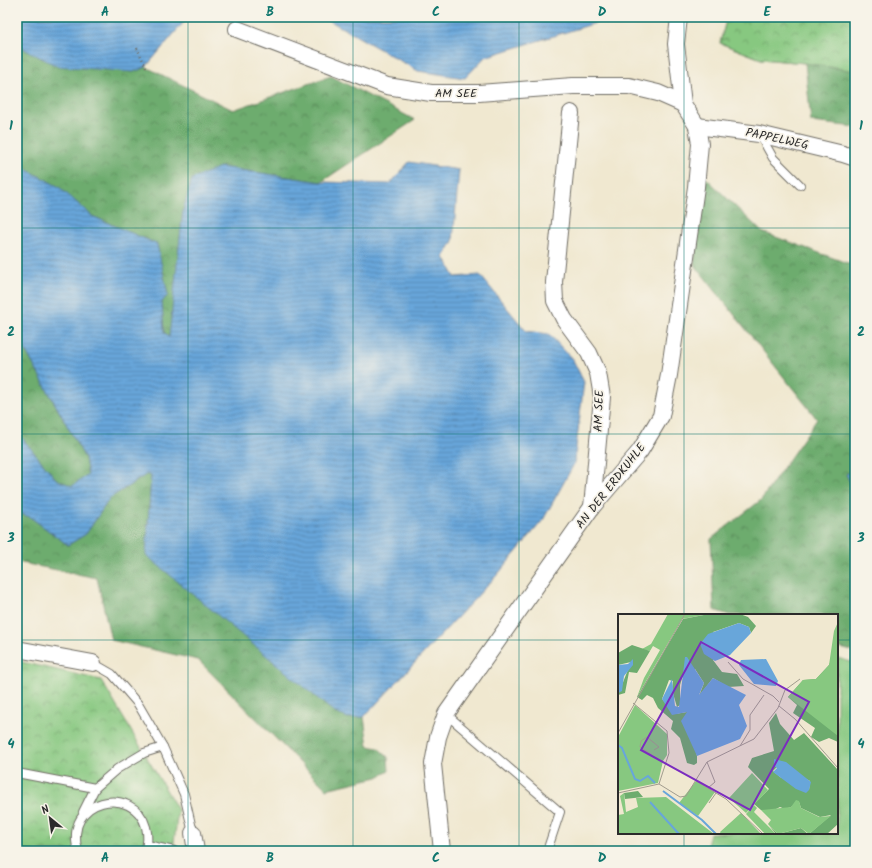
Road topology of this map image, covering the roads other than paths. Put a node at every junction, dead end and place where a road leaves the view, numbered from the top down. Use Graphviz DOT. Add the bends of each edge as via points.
graph roads {
  1 [pos="679,17"];
  2 [pos="237,29"];
  3 [pos="683,104"];
  4 [pos="571,113"];
  5 [pos="697,126"];
  6 [pos="759,134"];
  7 [pos="855,158"];
  8 [pos="800,185"];
  9 [pos="592,507"];
  10 [pos="17,649"];
  11 [pos="93,663"];
  12 [pos="446,714"];
  13 [pos="163,747"];
  14 [pos="17,773"];
  15 [pos="95,788"];
  16 [pos="79,820"];
  17 [pos="193,833"];
  18 [pos="146,848"];
  19 [pos="78,851"];
  20 [pos="174,851"];
  21 [pos="196,851"];
  22 [pos="442,851"];
  23 [pos="546,851"];
  1 -- 3 [label="street, AN DER ERDKUHLE" via="676,44"];
  2 -- 3 [label="street, AM SEE" via="387,86 431,93 629,86 658,92"];
  3 -- 5 [label="street, AN DER ERDKUHLE"];
  4 -- 9 [label="street, AM SEE" via="554,282 555,301 564,319 589,353 598,373 602,397"];
  5 -- 6 [label="street, PAPPELWEG"];
  5 -- 9 [label="street, AN DER ERDKUHLE" via="700,144 696,187 670,375 660,416 640,451"];
  6 -- 7 [label="street, PAPPELWEG"];
  6 -- 8 [label="lane" via="773,158"];
  9 -- 12 [label="street, AN DER ERDKUHLE"];
  10 -- 11 [label="street"];
  11 -- 13 [label="lane" via="112,674 138,704"];
  12 -- 22 [label="street, AN DER ERDKUHLE" via="433,764"];
  12 -- 23 [label="lane" via="560,812"];
  13 -- 15 [label="lane" via="144,753 117,769"];
  13 -- 17 [label="lane" via="184,794"];
  14 -- 15 [label="lane"];
  15 -- 16 [label="lane"];
  16 -- 18 [label="lane" via="86,811 107,801 129,806 144,822 148,834"];
  16 -- 19 [label="lane" via="75,840"];
  17 -- 21 [label="street"];
  18 -- 20 [label="lane"];
}
